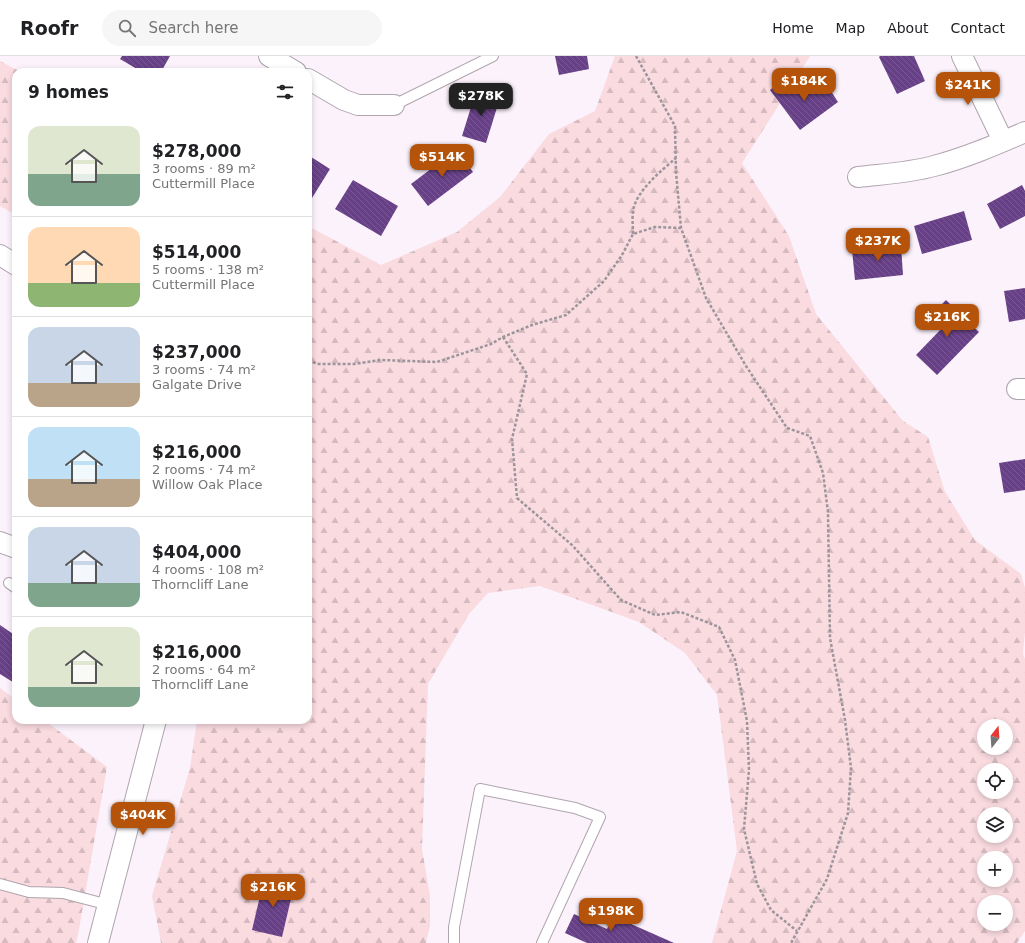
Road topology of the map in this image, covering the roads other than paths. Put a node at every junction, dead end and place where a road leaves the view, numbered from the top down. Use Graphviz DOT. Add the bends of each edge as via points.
graph roads {
  1 [pos="269,56"];
  2 [pos="493,56"];
  3 [pos="962,56"];
  4 [pos="289,68"];
  5 [pos="312,81"];
  6 [pos="394,105"];
  7 [pos="1025,132"];
  8 [pos="1003,141"];
  9 [pos="858,177"];
  10 [pos="0,255"];
  11 [pos="12,262"];
  12 [pos="0,542"];
  13 [pos="12,546"];
  14 [pos="155,724"];
  15 [pos="0,884"];
  16 [pos="109,905"];
  17 [pos="98,943"];
  18 [pos="454,943"];
  19 [pos="542,943"];
  1 -- 4 [label="street"];
  2 -- 6 [label="lane"];
  3 -- 8 [label="street"];
  5 -- 6 [label="street" via="358,105"];
  7 -- 8 [label="street"];
  8 -- 9 [label="street" via="960,159 932,167"];
  10 -- 11 [label="street"];
  12 -- 13 [label="street"];
  14 -- 16 [label="street"];
  15 -- 16 [label="lane" via="29,892 63,893"];
  16 -- 17 [label="street"];
  18 -- 19 [label="lane" via="454,927 480,789 574,808 600,817"];
}
